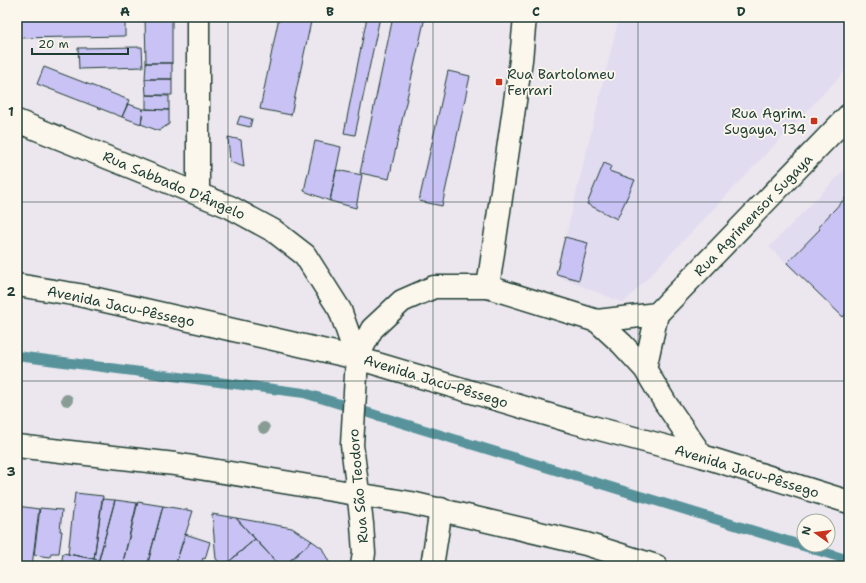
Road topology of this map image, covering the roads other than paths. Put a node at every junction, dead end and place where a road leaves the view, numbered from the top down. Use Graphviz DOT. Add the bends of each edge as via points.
graph roads {
  1 [pos="198,17"];
  2 [pos="525,17"];
  3 [pos="849,115"];
  4 [pos="17,121"];
  5 [pos="198,193"];
  6 [pos="17,285"];
  7 [pos="488,287"];
  8 [pos="656,314"];
  9 [pos="597,321"];
  10 [pos="357,358"];
  11 [pos="645,369"];
  12 [pos="17,446"];
  13 [pos="702,456"];
  14 [pos="359,495"];
  15 [pos="849,502"];
  16 [pos="441,510"];
  17 [pos="362,566"];
  18 [pos="432,566"];
  19 [pos="656,566"];
  1 -- 5 [label="main road"];
  2 -- 7 [label="main road"];
  3 -- 8 [label="main road, Rua Agrimensor Sugaya"];
  4 -- 5 [label="main road, Rua Sabbado D'Ângelo"];
  5 -- 10 [label="main road, Rua Sabbado D'Ângelo" via="274,231 305,255 340,310"];
  6 -- 10 [label="main road, Avenida Jacu-Pêssego" via="79,295"];
  7 -- 9 [label="main road"];
  7 -- 10 [label="main road" via="434,287 402,301 372,329"];
  8 -- 9 [label="main road"];
  8 -- 11 [label="main road"];
  9 -- 11 [label="main road"];
  10 -- 13 [label="main road, Avenida Jacu-Pêssego" via="573,422"];
  10 -- 14 [label="main road, Rua São Teodoro" via="352,445"];
  11 -- 13 [label="main road"];
  12 -- 14 [label="main road" via="175,464"];
  13 -- 15 [label="main road, Avenida Jacu-Pêssego"];
  14 -- 16 [label="main road"];
  14 -- 17 [label="main road, Rua São Teodoro" via="364,544"];
  16 -- 18 [label="main road"];
  16 -- 19 [label="main road" via="586,544"];
}
